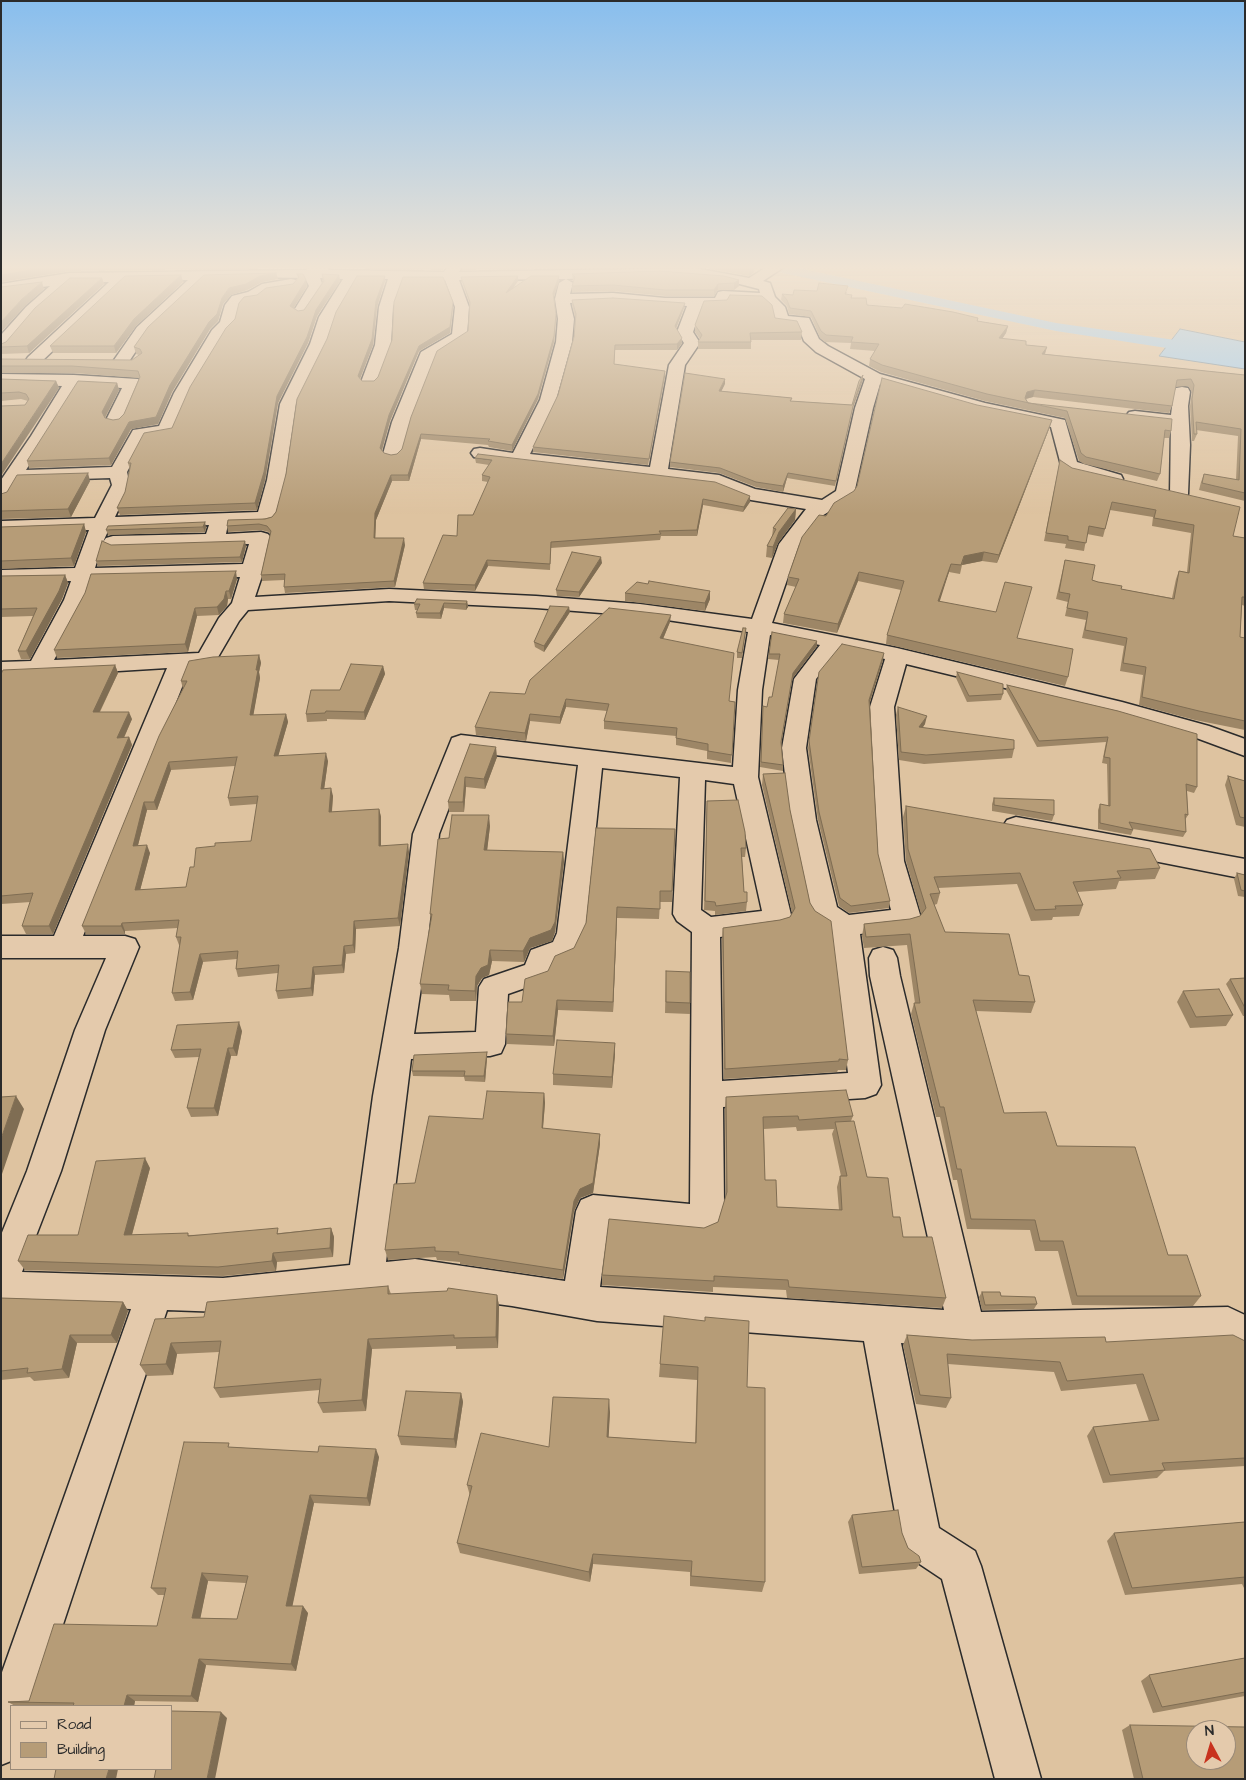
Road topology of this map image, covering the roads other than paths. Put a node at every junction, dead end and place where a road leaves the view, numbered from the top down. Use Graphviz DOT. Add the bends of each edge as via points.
graph roads {
  1 [pos="31,348"];
  2 [pos="134,348"];
  3 [pos="209,348"];
  4 [pos="316,348"];
  5 [pos="381,348"];
  6 [pos="436,348"];
  7 [pos="562,348"];
  8 [pos="688,348"];
  9 [pos="821,348"];
  10 [pos="16,360"];
  11 [pos="54,360"];
  12 [pos="102,360"];
  13 [pos="874,377"];
  14 [pos="1,380"];
  15 [pos="74,380"];
  16 [pos="369,382"];
  17 [pos="1182,392"];
  18 [pos="947,396"];
  19 [pos="1064,408"];
  20 [pos="1122,414"];
  21 [pos="115,420"];
  22 [pos="1180,421"];
  23 [pos="480,452"];
  24 [pos="392,454"];
  25 [pos="519,459"];
  26 [pos="8,472"];
  27 [pos="118,472"];
  28 [pos="658,474"];
  29 [pos="1134,484"];
  30 [pos="1161,490"];
  31 [pos="1179,494"];
  32 [pos="1,495"];
  33 [pos="1198,498"];
  34 [pos="825,506"];
  35 [pos="220,519"];
  36 [pos="1,528"];
  37 [pos="97,533"];
  38 [pos="216,540"];
  39 [pos="1,544"];
  40 [pos="254,570"];
  41 [pos="82,574"];
  42 [pos="1,576"];
  43 [pos="242,604"];
  44 [pos="760,627"];
  45 [pos="834,641"];
  46 [pos="897,655"];
  47 [pos="181,661"];
  48 [pos="38,668"];
  49 [pos="1,670"];
  50 [pos="1245,748"];
  51 [pos="591,759"];
  52 [pos="693,771"];
  53 [pos="745,777"];
  54 [pos="994,822"];
  55 [pos="1245,869"];
  56 [pos="845,926"];
  57 [pos="706,928"];
  58 [pos="1,947"];
  59 [pos="64,947"];
  60 [pos="884,958"];
  61 [pos="397,1047"];
  62 [pos="706,1095"];
  63 [pos="1,1280"];
  64 [pos="366,1281"];
  65 [pos="1,1288"];
  66 [pos="155,1292"];
  67 [pos="580,1301"];
  68 [pos="879,1324"];
  69 [pos="967,1330"];
  70 [pos="1245,1335"];
  71 [pos="13,1705"];
  72 [pos="10,1715"];
  73 [pos="1,1742"];
  74 [pos="1018,1779"];
  1 -- 10 [label="street"];
  2 -- 12 [label="street" via="128,360"];
  3 -- 27 [label="street" via="182,393 166,430 139,434"];
  4 -- 35 [label="street" via="288,404 276,480 266,517"];
  5 -- 16 [label="street"];
  6 -- 24 [label="street" via="429,352"];
  7 -- 25 [label="street" via="548,400"];
  8 -- 28 [label="street" via="677,365"];
  9 -- 13 [label="street"];
  10 -- 11 [label="street"];
  13 -- 18 [label="street"];
  13 -- 34 [label="street" via="845,494"];
  14 -- 15 [label="street"];
  15 -- 21 [label="street" via="132,383"];
  15 -- 26 [label="street" via="40,436"];
  17 -- 22 [label="street" via="1178,406"];
  18 -- 19 [label="street"];
  18 -- 29 [label="street" via="1059,424 1068,465"];
  20 -- 22 [label="street"];
  22 -- 31 [label="street"];
  23 -- 25 [label="street"];
  25 -- 28 [label="street"];
  26 -- 27 [label="street"];
  26 -- 32 [label="street"];
  27 -- 37 [label="street" via="121,485"];
  28 -- 34 [label="street" via="719,482 752,494"];
  30 -- 31 [label="street"];
  31 -- 33 [label="street"];
  34 -- 44 [label="street" via="813,513 789,544"];
  35 -- 37 [label="street"];
  35 -- 38 [label="street"];
  36 -- 37 [label="street"];
  37 -- 38 [label="street"];
  37 -- 39 [label="street"];
  37 -- 41 [label="street"];
  38 -- 40 [label="street" via="261,538"];
  40 -- 41 [label="street"];
  40 -- 43 [label="street"];
  41 -- 42 [label="street"];
  41 -- 48 [label="street" via="75,600"];
  43 -- 44 [label="street" via="399,596 536,602 640,610"];
  43 -- 47 [label="street" via="206,659"];
  44 -- 45 [label="street"];
  44 -- 53 [label="street" via="750,690"];
  45 -- 46 [label="street"];
  45 -- 56 [label="street" via="806,679 794,748 803,820 824,913"];
  46 -- 50 [label="street" via="1160,719"];
  46 -- 56 [label="street" via="882,707 899,806 891,861 907,918"];
  47 -- 48 [label="street"];
  47 -- 59 [label="street"];
  48 -- 49 [label="street"];
  51 -- 52 [label="street"];
  51 -- 61 [label="street" via="571,933 564,949 541,958 538,972 494,987 490,1044"];
  51 -- 61 [label="street" via="461,743 426,834"];
  52 -- 53 [label="street"];
  52 -- 57 [label="street" via="687,914"];
  53 -- 57 [label="street" via="778,920"];
  54 -- 55 [label="street"];
  56 -- 62 [label="street" via="865,1084"];
  57 -- 62 [label="street"];
  58 -- 59 [label="street"];
  59 -- 63 [label="street" via="125,946 90,1030 44,1171"];
  60 -- 69 [label="street"];
  61 -- 64 [label="street"];
  62 -- 67 [label="street" via="707,1203 703,1222 593,1211"];
  64 -- 66 [label="street" via="223,1295"];
  64 -- 67 [label="street" via="414,1276"];
  65 -- 66 [label="street"];
  66 -- 71 [label="street"];
  67 -- 68 [label="street"];
  68 -- 69 [label="street"];
  68 -- 74 [label="street" via="921,1540 960,1566"];
  69 -- 70 [label="street" via="1228,1325"];
  72 -- 73 [label="street"];
}
